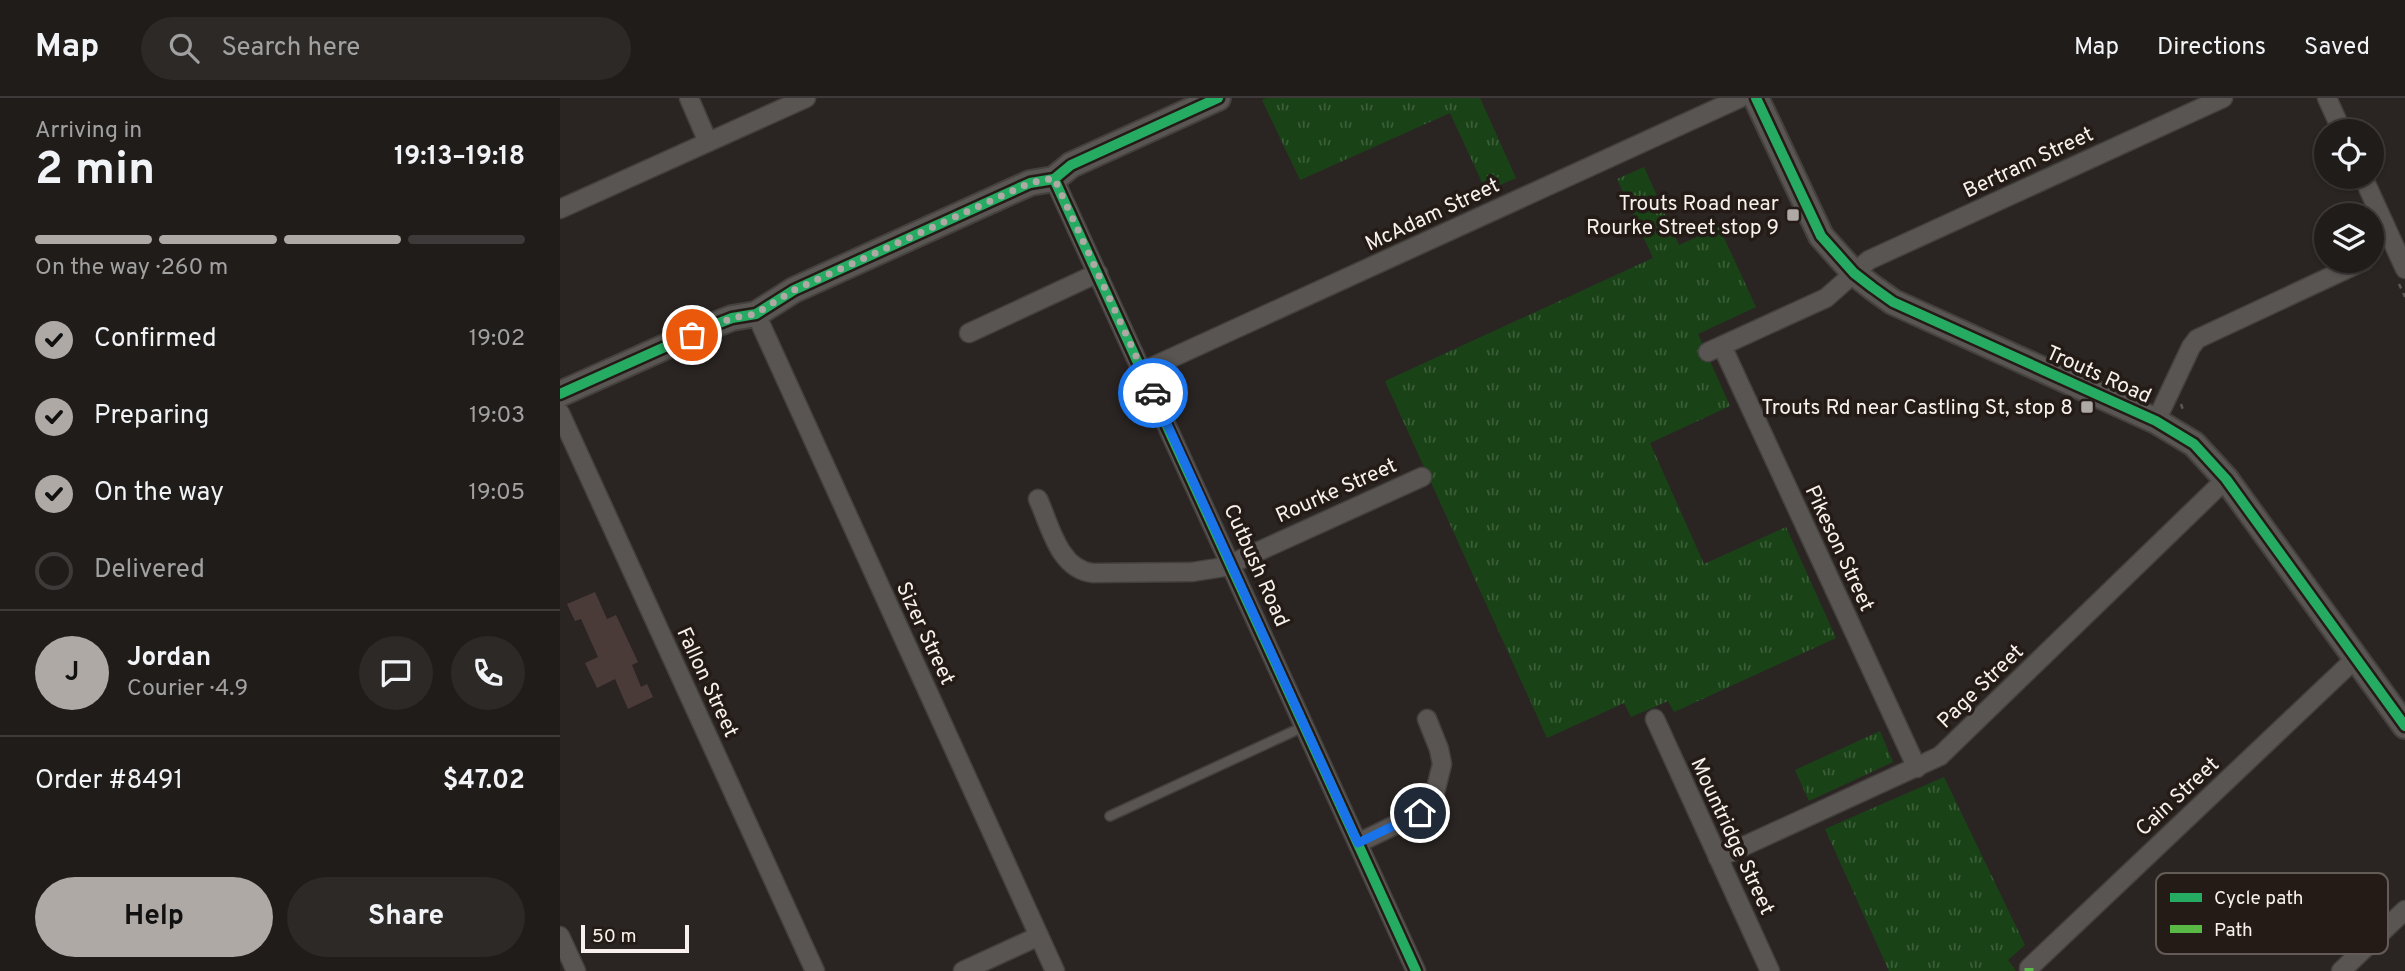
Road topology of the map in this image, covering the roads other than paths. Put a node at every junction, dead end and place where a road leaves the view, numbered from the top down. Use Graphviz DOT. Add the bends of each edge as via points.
graph roads {
  1 [pos="688,98"];
  2 [pos="806,98"];
  3 [pos="1218,98"];
  4 [pos="1740,98"];
  5 [pos="1756,98"];
  6 [pos="2223,98"];
  7 [pos="2327,98"];
  8 [pos="2337,119"];
  9 [pos="708,142"];
  10 [pos="1054,178"];
  11 [pos="2370,189"];
  12 [pos="560,209"];
  13 [pos="2400,244"];
  14 [pos="2384,251"];
  15 [pos="2405,269"];
  16 [pos="1854,273"];
  17 [pos="2338,273"];
  18 [pos="1098,274"];
  19 [pos="755,314"];
  20 [pos="969,332"];
  21 [pos="1143,371"];
  22 [pos="560,394"];
  23 [pos="560,413"];
  24 [pos="2156,421"];
  25 [pos="1422,477"];
  26 [pos="2226,479"];
  27 [pos="1038,499"];
  28 [pos="1231,563"];
  29 [pos="2356,658"];
  30 [pos="1427,719"];
  31 [pos="1655,719"];
  32 [pos="1305,726"];
  33 [pos="2405,726"];
  34 [pos="1917,768"];
  35 [pos="1110,816"];
  36 [pos="1358,843"];
  37 [pos="1718,858"];
  38 [pos="2405,910"];
  39 [pos="2388,926"];
  40 [pos="560,936"];
  41 [pos="1039,936"];
  42 [pos="2359,954"];
  43 [pos="2029,968"];
  44 [pos="576,971"];
  45 [pos="815,971"];
  46 [pos="963,971"];
  47 [pos="1055,971"];
  48 [pos="1416,971"];
  49 [pos="1770,971"];
  50 [pos="2341,971"];
  1 -- 9 [label="street"];
  2 -- 9 [label="street"];
  3 -- 10 [label="street" via="1075,163"];
  4 -- 21 [label="street, McAdam Street"];
  5 -- 16 [label="street, Trouts Road" via="1813,221 1829,247"];
  6 -- 16 [label="street, Bertram Street" via="1869,260"];
  7 -- 8 [label="street"];
  9 -- 12 [label="street"];
  10 -- 18 [label="street, Cutbush Road"];
  10 -- 19 [label="street" via="1030,183 806,284"];
  11 -- 13 [label="street"];
  13 -- 14 [label="street"];
  13 -- 15 [label="street"];
  16 -- 24 [label="street, Trouts Road" via="1893,302"];
  16 -- 34 [label="street, Pikeson Street" via="1826,298 1715,349"];
  17 -- 24 [label="street" via="2197,339"];
  18 -- 20 [label="street"];
  18 -- 21 [label="street, Cutbush Road"];
  19 -- 22 [label="street" via="713,325"];
  19 -- 41 [label="street, Sizer Street"];
  21 -- 28 [label="street, Cutbush Road"];
  23 -- 45 [label="street, Fallon Street"];
  24 -- 26 [label="street, Trouts Road" via="2194,444"];
  25 -- 28 [label="street, Rourke Street"];
  26 -- 29 [label="street, Trouts Road"];
  26 -- 34 [label="street, Page Street" via="1948,749"];
  27 -- 28 [label="street, Rourke Street" via="1063,555 1085,572 1192,572"];
  28 -- 32 [label="street, Cutbush Road"];
  29 -- 33 [label="street, Trouts Road"];
  29 -- 43 [label="street, Cain Street"];
  30 -- 36 [label="street" via="1442,764 1433,801 1420,813"];
  31 -- 37 [label="street, Mountridge Street"];
  32 -- 35 [label="lane"];
  32 -- 36 [label="street, Cutbush Road"];
  34 -- 37 [label="street, Page Street"];
  36 -- 48 [label="street, Cutbush Road"];
  37 -- 49 [label="street, Mountridge Street"];
  38 -- 39 [label="street"];
  40 -- 44 [label="street"];
  41 -- 46 [label="street"];
  41 -- 47 [label="street, Sizer Street"];
  42 -- 50 [label="street"];
}
